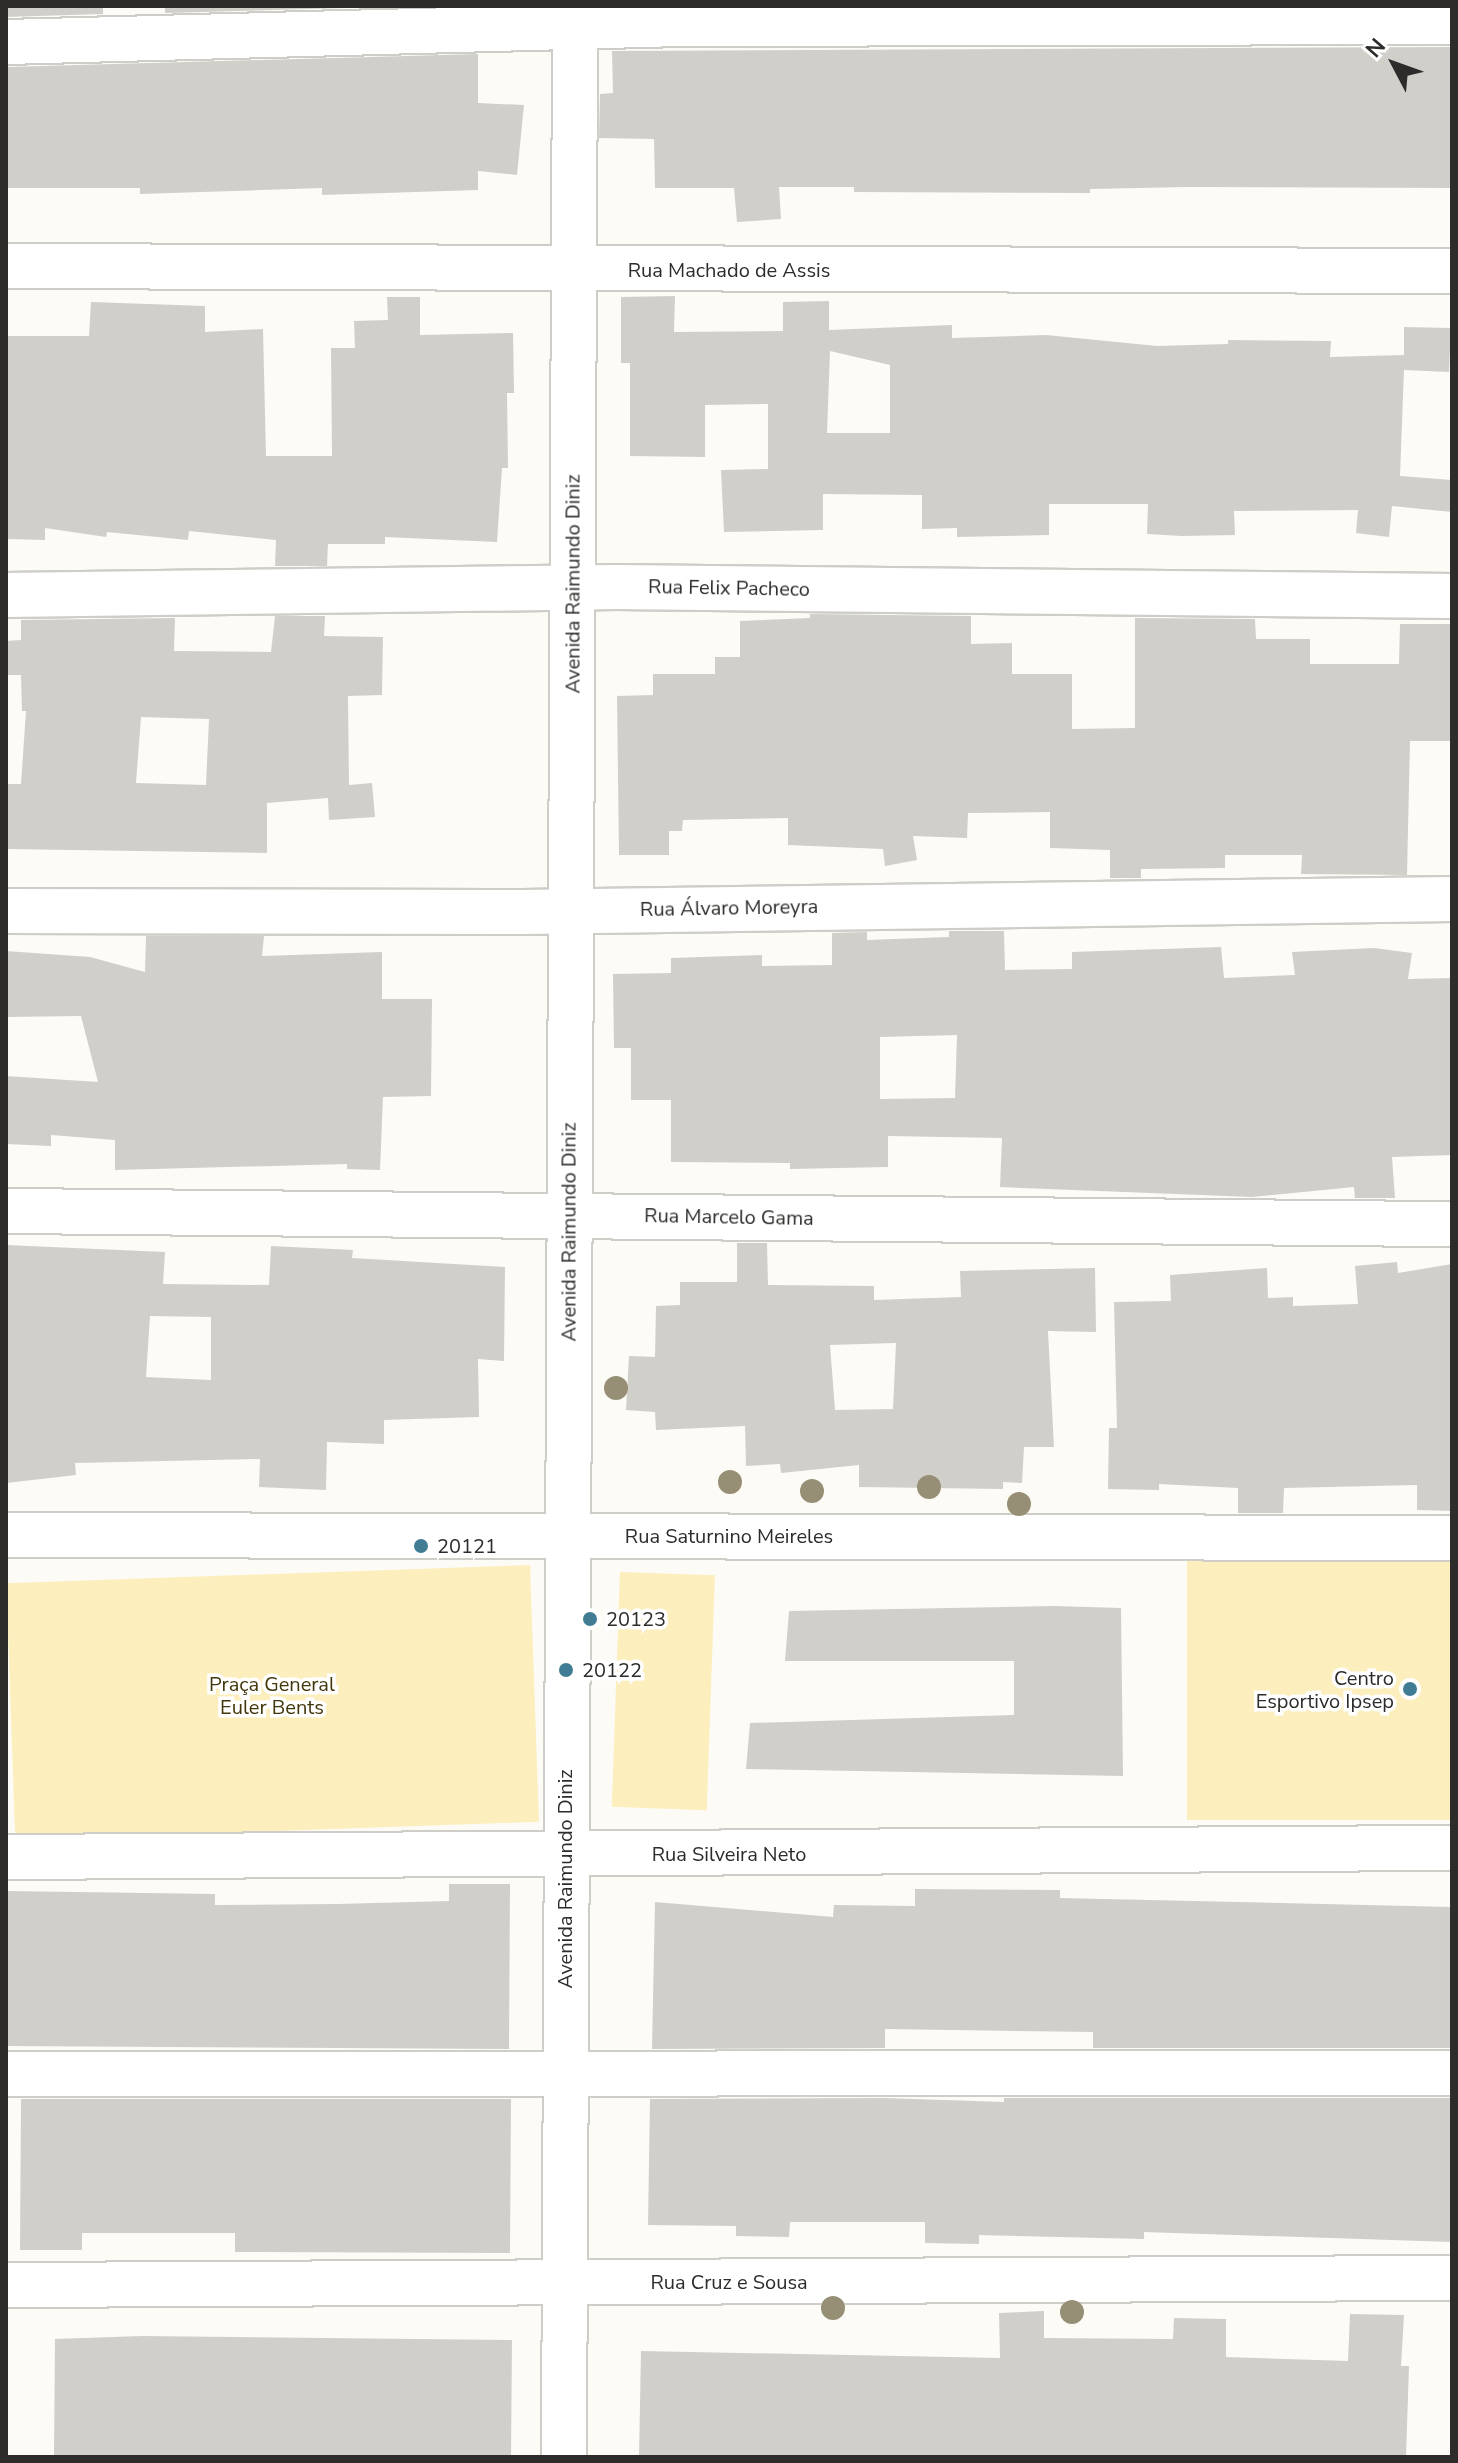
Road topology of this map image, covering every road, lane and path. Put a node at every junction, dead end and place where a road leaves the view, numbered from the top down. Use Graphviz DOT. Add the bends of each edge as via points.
graph roads {
  1 [pos="575,17"];
  2 [pos="1452,22"];
  3 [pos="6,42"];
  4 [pos="6,266"];
  5 [pos="574,270"];
  6 [pos="1452,271"];
  7 [pos="573,587"];
  8 [pos="6,595"];
  9 [pos="1452,596"];
  10 [pos="1452,899"];
  11 [pos="6,911"];
  12 [pos="572,911"];
  13 [pos="6,1211"];
  14 [pos="568,1216"];
  15 [pos="1452,1224"];
  16 [pos="6,1535"];
  17 [pos="569,1536"];
  18 [pos="1452,1538"];
  19 [pos="1452,1848"];
  20 [pos="565,1855"];
  21 [pos="6,1857"];
  22 [pos="565,2071"];
  23 [pos="1452,2073"];
  24 [pos="6,2074"];
  25 [pos="1452,2278"];
  26 [pos="562,2283"];
  27 [pos="6,2285"];
  28 [pos="564,2457"];
  1 -- 2 [label="street"];
  1 -- 3 [label="street"];
  1 -- 5 [label="street, Avenida Raimundo Diniz"];
  4 -- 5 [label="street, Rua Machado de Assis"];
  5 -- 6 [label="street, Rua Machado de Assis"];
  5 -- 7 [label="street, Avenida Raimundo Diniz"];
  7 -- 8 [label="street, Rua Felix Pacheco"];
  7 -- 9 [label="street, Rua Felix Pacheco"];
  7 -- 12 [label="street, Avenida Raimundo Diniz"];
  10 -- 12 [label="street, Rua Álvaro Moreyra"];
  11 -- 12 [label="street, Rua Álvaro Moreyra"];
  12 -- 14 [label="street, Avenida Raimundo Diniz"];
  13 -- 14 [label="street, Rua Marcelo Gama"];
  14 -- 15 [label="street, Rua Marcelo Gama"];
  14 -- 17 [label="street, Avenida Raimundo Diniz"];
  16 -- 17 [label="street, Rua Saturnino Meireles"];
  17 -- 18 [label="street, Rua Saturnino Meireles"];
  17 -- 20 [label="street, Avenida Raimundo Diniz"];
  19 -- 20 [label="street, Rua Silveira Neto"];
  20 -- 21 [label="street, Rua Silveira Neto"];
  20 -- 22 [label="street, Avenida Raimundo Diniz"];
  22 -- 23 [label="street"];
  22 -- 24 [label="street"];
  22 -- 26 [label="street, Avenida Raimundo Diniz"];
  25 -- 26 [label="street, Rua Cruz e Sousa"];
  26 -- 27 [label="street, Rua Cruz e Sousa"];
  26 -- 28 [label="street, Avenida Raimundo Diniz"];
}
